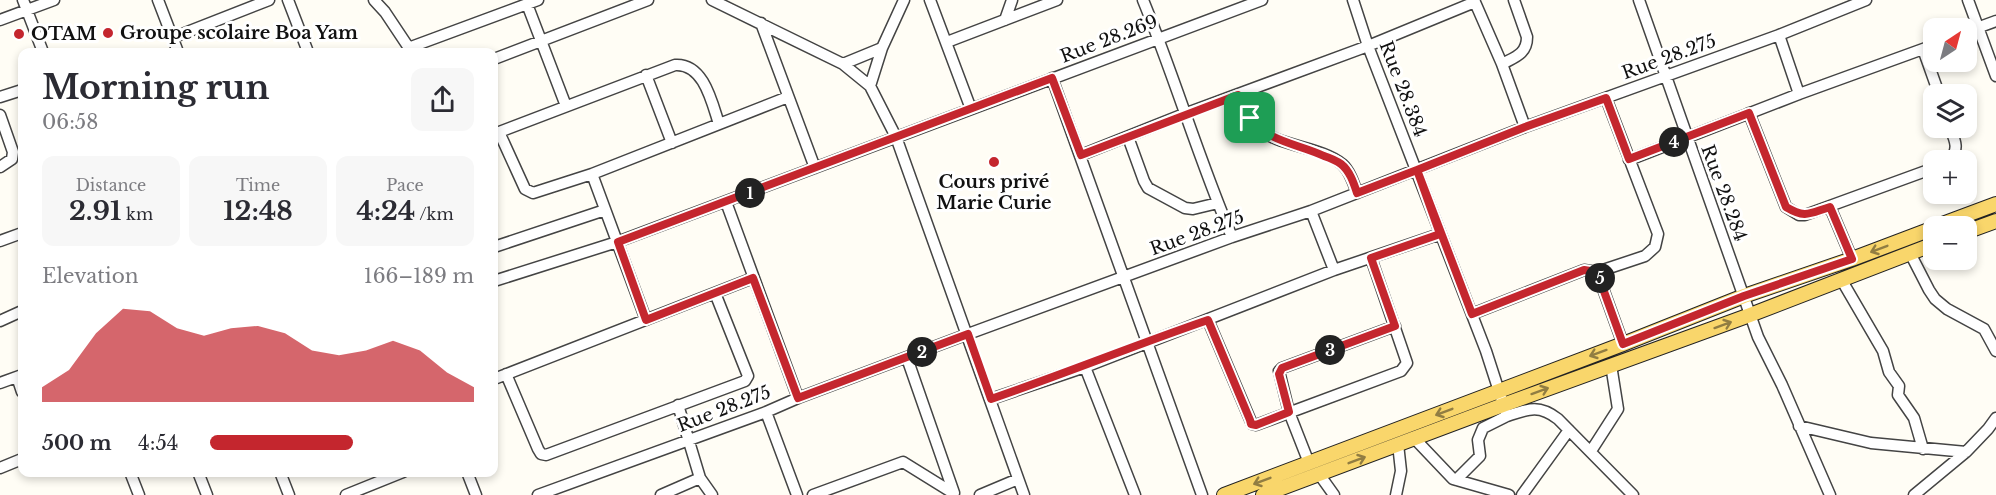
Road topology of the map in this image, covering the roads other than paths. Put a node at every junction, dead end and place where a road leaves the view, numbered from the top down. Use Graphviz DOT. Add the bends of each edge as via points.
graph roads {
  1 [pos="54,0"];
  2 [pos="158,0"];
  3 [pos="269,0"];
  4 [pos="288,0"];
  5 [pos="374,0"];
  6 [pos="538,0"];
  7 [pos="648,0"];
  8 [pos="712,0"];
  9 [pos="904,0"];
  10 [pos="930,0"];
  11 [pos="1012,0"];
  12 [pos="1057,0"];
  13 [pos="1143,0"];
  14 [pos="1262,0"];
  15 [pos="1353,0"];
  16 [pos="1514,0"];
  17 [pos="1639,0"];
  18 [pos="1866,0"];
  19 [pos="1968,0"];
  20 [pos="1475,1"];
  21 [pos="1853,2"];
  22 [pos="527,4"];
  23 [pos="25,5"];
  24 [pos="0,20"];
  25 [pos="1005,20"];
  26 [pos="1996,21"];
  27 [pos="761,23"];
  28 [pos="1978,27"];
  29 [pos="1779,35"];
  30 [pos="172,38"];
  31 [pos="1158,38"];
  32 [pos="541,40"];
  33 [pos="947,42"];
  34 [pos="1368,46"];
  35 [pos="41,48"];
  36 [pos="176,48"];
  37 [pos="303,48"];
  38 [pos="882,48"];
  39 [pos="1923,49"];
  40 [pos="498,57"];
  41 [pos="843,64"];
  42 [pos="1502,64"];
  43 [pos="646,75"];
  44 [pos="1664,75"];
  45 [pos="1996,76"];
  46 [pos="1052,78"];
  47 [pos="870,86"];
  48 [pos="18,91"];
  49 [pos="1799,94"];
  50 [pos="1238,95"];
  51 [pos="0,97"];
  52 [pos="788,97"];
  53 [pos="1606,98"];
  54 [pos="566,105"];
  55 [pos="971,109"];
  56 [pos="1749,113"];
  57 [pos="1184,114"];
  58 [pos="0,115"];
  59 [pos="719,124"];
  60 [pos="1525,127"];
  61 [pos="498,132"];
  62 [pos="498,137"];
  63 [pos="896,137"];
  64 [pos="1128,137"];
  65 [pos="1686,137"];
  66 [pos="672,142"];
  67 [pos="1081,155"];
  68 [pos="1629,159"];
  69 [pos="0,167"];
  70 [pos="815,168"];
  71 [pos="1417,170"];
  72 [pos="1923,172"];
  73 [pos="592,174"];
  74 [pos="1357,193"];
  75 [pos="726,202"];
  76 [pos="1218,203"];
  77 [pos="1996,204"];
  78 [pos="1830,207"];
  79 [pos="605,210"];
  80 [pos="1311,211"];
  81 [pos="1964,216"];
  82 [pos="1996,221"];
  83 [pos="1977,227"];
  84 [pos="1923,232"];
  85 [pos="18,234"];
  86 [pos="1440,234"];
  87 [pos="1232,237"];
  88 [pos="0,241"];
  89 [pos="618,242"];
  90 [pos="498,246"];
  91 [pos="1923,248"];
  92 [pos="1910,252"];
  93 [pos="1371,258"];
  94 [pos="1852,259"];
  95 [pos="1334,270"];
  96 [pos="1597,272"];
  97 [pos="1125,277"];
  98 [pos="753,278"];
  99 [pos="498,279"];
  100 [pos="1841,279"];
  101 [pos="715,293"];
  102 [pos="1744,296"];
  103 [pos="18,314"];
  104 [pos="1472,314"];
  105 [pos="1750,315"];
  106 [pos="646,320"];
  107 [pos="1208,320"];
  108 [pos="0,321"];
  109 [pos="1395,326"];
  110 [pos="968,334"];
  111 [pos="1146,342"];
  112 [pos="1623,344"];
  113 [pos="1996,351"];
  114 [pos="906,358"];
  115 [pos="1611,365"];
  116 [pos="1085,366"];
  117 [pos="506,374"];
  118 [pos="18,377"];
  119 [pos="498,377"];
  120 [pos="0,383"];
  121 [pos="798,398"];
  122 [pos="991,399"];
  123 [pos="1503,404"];
  124 [pos="678,405"];
  125 [pos="766,412"];
  126 [pos="1289,412"];
  127 [pos="1996,418"];
  128 [pos="1799,426"];
  129 [pos="1569,430"];
  130 [pos="1414,438"];
  131 [pos="687,440"];
  132 [pos="1398,444"];
  133 [pos="1923,449"];
  134 [pos="1591,451"];
  135 [pos="1966,452"];
  136 [pos="18,461"];
  137 [pos="1309,463"];
  138 [pos="0,468"];
  139 [pos="1319,474"];
  140 [pos="132,477"];
  141 [pos="200,477"];
  142 [pos="282,477"];
  143 [pos="391,477"];
  144 [pos="469,477"];
  145 [pos="700,478"];
  146 [pos="1018,480"];
  147 [pos="1456,480"];
  148 [pos="954,494"];
  149 [pos="139,495"];
  150 [pos="207,495"];
  151 [pos="289,495"];
  152 [pos="346,495"];
  153 [pos="476,495"];
  154 [pos="538,495"];
  155 [pos="661,495"];
  156 [pos="712,495"];
  157 [pos="797,495"];
  158 [pos="813,495"];
  159 [pos="980,495"];
  160 [pos="1024,495"];
  161 [pos="1135,495"];
  162 [pos="1202,495"];
  163 [pos="1224,495"];
  164 [pos="1263,495"];
  165 [pos="1334,495"];
  166 [pos="1396,495"];
  167 [pos="1509,495"];
  168 [pos="1522,495"];
  169 [pos="1634,495"];
  170 [pos="1830,495"];
  171 [pos="1916,495"];
  1 -- 23 [label="street"];
  2 -- 30 [label="street"];
  3 -- 30 [label="street"];
  4 -- 37 [label="street"];
  5 -- 22 [label="street" via="411,47"];
  6 -- 22 [label="street"];
  7 -- 32 [label="street"];
  8 -- 27 [label="street"];
  9 -- 38 [label="street"];
  10 -- 33 [label="street"];
  11 -- 25 [label="street"];
  12 -- 25 [label="street"];
  13 -- 31 [label="street"];
  14 -- 31 [label="street, Rue 28.269"];
  15 -- 34 [label="street, Rue 28.384"];
  16 -- 42 [label="street" via="1527,43 1523,53"];
  17 -- 44 [label="street, Rue 28.284"];
  18 -- 21 [label="street, Rue 28.275"];
  19 -- 28 [label="street"];
  20 -- 34 [label="street"];
  20 -- 42 [label="street"];
  21 -- 29 [label="street, Rue 28.275"];
  22 -- 32 [label="street"];
  23 -- 24 [label="street"];
  23 -- 35 [label="street"];
  25 -- 33 [label="street"];
  26 -- 28 [label="street"];
  27 -- 41 [label="street"];
  27 -- 52 [label="street"];
  28 -- 45 [label="street"];
  29 -- 44 [label="street, Rue 28.275"];
  29 -- 49 [label="street"];
  30 -- 36 [label="street"];
  31 -- 46 [label="street, Rue 28.269"];
  31 -- 57 [label="street"];
  32 -- 40 [label="street"];
  32 -- 54 [label="street"];
  33 -- 55 [label="street"];
  34 -- 50 [label="street"];
  34 -- 71 [label="street, Rue 28.384"];
  38 -- 41 [label="street"];
  38 -- 47 [label="street"];
  39 -- 49 [label="street"];
  41 -- 47 [label="street"];
  42 -- 60 [label="street"];
  43 -- 54 [label="street"];
  43 -- 59 [label="street" via="675,64 687,67 702,78"];
  43 -- 66 [label="street"];
  44 -- 53 [label="street, Rue 28.275"];
  44 -- 65 [label="street, Rue 28.284"];
  46 -- 55 [label="street, Rue 28.269"];
  46 -- 67 [label="street"];
  47 -- 63 [label="street"];
  48 -- 51 [label="street"];
  49 -- 56 [label="street"];
  50 -- 57 [label="street"];
  50 -- 74 [label="street" via="1256,126 1276,139 1342,165"];
  52 -- 59 [label="street"];
  52 -- 70 [label="street"];
  53 -- 60 [label="street, Rue 28.275"];
  53 -- 68 [label="street"];
  54 -- 61 [label="street"];
  55 -- 63 [label="street, Rue 28.269"];
  56 -- 65 [label="street"];
  56 -- 78 [label="street" via="1786,207 1805,215"];
  57 -- 64 [label="street"];
  57 -- 76 [label="street"];
  58 -- 69 [label="street" via="13,152 12,159"];
  59 -- 66 [label="street"];
  60 -- 71 [label="street, Rue 28.275"];
  62 -- 73 [label="street" via="529,193"];
  63 -- 70 [label="street, Rue 28.269"];
  63 -- 110 [label="street"];
  64 -- 67 [label="street"];
  64 -- 76 [label="street" via="1148,188 1185,208"];
  65 -- 68 [label="street"];
  65 -- 102 [label="street, Rue 28.284"];
  66 -- 73 [label="street"];
  67 -- 97 [label="street"];
  68 -- 96 [label="street" via="1658,241 1645,256"];
  70 -- 75 [label="street, Rue 28.269"];
  71 -- 74 [label="street, Rue 28.275"];
  71 -- 86 [label="street, Rue 28.384"];
  72 -- 78 [label="street"];
  73 -- 79 [label="street"];
  74 -- 80 [label="street, Rue 28.275"];
  75 -- 89 [label="street, Rue 28.269"];
  75 -- 98 [label="street"];
  76 -- 87 [label="street"];
  77 -- 81 [label="main road"];
  78 -- 94 [label="street"];
  79 -- 89 [label="street"];
  79 -- 90 [label="street"];
  80 -- 87 [label="street, Rue 28.275"];
  80 -- 95 [label="street"];
  82 -- 83 [label="main road"];
  84 -- 94 [label="main road, one-way"];
  85 -- 88 [label="street"];
  86 -- 93 [label="street"];
  86 -- 104 [label="street, Rue 28.384"];
  87 -- 97 [label="street, Rue 28.275"];
  89 -- 99 [label="street, Rue 28.269"];
  89 -- 106 [label="street"];
  91 -- 92 [label="main road"];
  92 -- 100 [label="main road"];
  92 -- 113 [label="street" via="1935,299 1983,329"];
  93 -- 95 [label="street"];
  93 -- 109 [label="street"];
  94 -- 102 [label="main road"];
  95 -- 107 [label="street"];
  96 -- 104 [label="street" via="1584,270"];
  96 -- 112 [label="street"];
  97 -- 110 [label="street, Rue 28.275"];
  97 -- 111 [label="street"];
  98 -- 101 [label="street"];
  98 -- 121 [label="street"];
  100 -- 105 [label="main road"];
  100 -- 133 [label="street" via="1883,351 1889,372 1899,386 1898,395 1914,418"];
  101 -- 106 [label="street"];
  101 -- 124 [label="street" via="748,376 744,381"];
  102 -- 105 [label="street, Rue 28.284"];
  102 -- 112 [label="main road"];
  103 -- 108 [label="street"];
  104 -- 123 [label="street, Rue 28.384"];
  115 -- 105 [label="main road, one-way"];
  105 -- 128 [label="street, Rue 28.284"];
  106 -- 117 [label="street"];
  107 -- 111 [label="street"];
  107 -- 126 [label="street" via="1251,424"];
  109 -- 126 [label="street" via="1282,368 1279,374"];
  109 -- 126 [label="street" via="1407,363 1401,371"];
  110 -- 114 [label="street, Rue 28.275"];
  110 -- 122 [label="street"];
  111 -- 116 [label="street"];
  111 -- 162 [label="street"];
  112 -- 123 [label="main road, one-way"];
  114 -- 121 [label="street, Rue 28.275"];
  114 -- 148 [label="street"];
  123 -- 115 [label="main road, one-way"];
  115 -- 134 [label="street" via="1618,409"];
  116 -- 122 [label="street"];
  116 -- 161 [label="street"];
  117 -- 119 [label="street"];
  117 -- 124 [label="street" via="541,454 546,455"];
  118 -- 120 [label="street"];
  121 -- 125 [label="street, Rue 28.275"];
  122 -- 146 [label="street"];
  123 -- 129 [label="street" via="1545,410"];
  123 -- 130 [label="main road"];
  123 -- 137 [label="main road, one-way"];
  123 -- 147 [label="street" via="1483,428 1478,440 1480,456"];
  124 -- 131 [label="street"];
  125 -- 131 [label="street, Rue 28.275"];
  125 -- 157 [label="street"];
  126 -- 137 [label="street"];
  127 -- 135 [label="street"];
  128 -- 133 [label="street" via="1853,440"];
  128 -- 170 [label="street, Rue 28.284"];
  129 -- 134 [label="street"];
  129 -- 168 [label="street"];
  130 -- 132 [label="main road"];
  130 -- 147 [label="street"];
  131 -- 145 [label="street"];
  131 -- 154 [label="street, Rue 28.275"];
  139 -- 132 [label="main road, one-way"];
  132 -- 166 [label="street" via="1401,471"];
  133 -- 135 [label="street"];
  134 -- 169 [label="street"];
  135 -- 171 [label="street"];
  136 -- 138 [label="street"];
  137 -- 163 [label="main road, one-way"];
  139 -- 164 [label="main road"];
  139 -- 165 [label="street"];
  140 -- 149 [label="street"];
  141 -- 150 [label="street"];
  142 -- 151 [label="street"];
  143 -- 152 [label="street"];
  144 -- 153 [label="street"];
  145 -- 155 [label="street"];
  145 -- 156 [label="street"];
  146 -- 159 [label="street"];
  146 -- 160 [label="street"];
  147 -- 167 [label="street"];
  148 -- 158 [label="street" via="903,462"];
}
